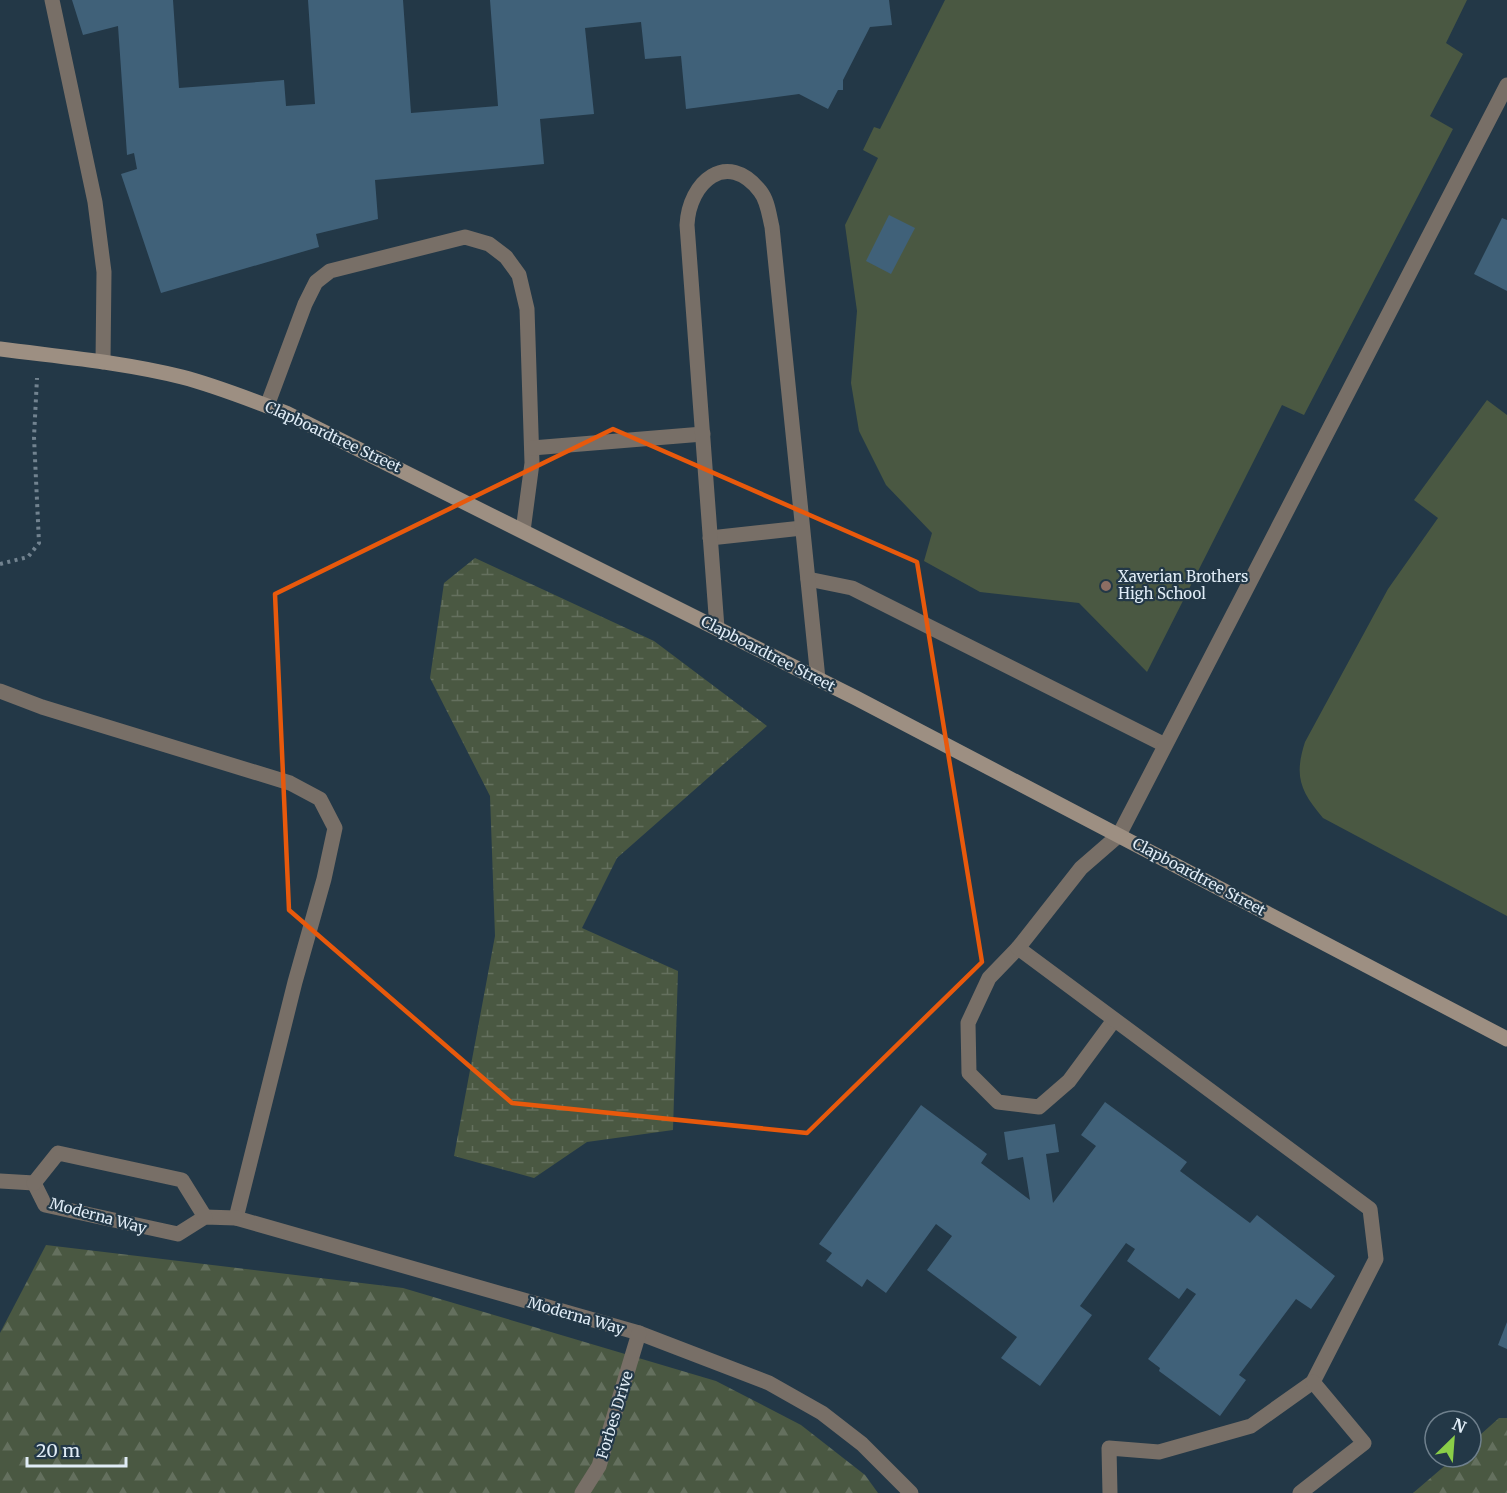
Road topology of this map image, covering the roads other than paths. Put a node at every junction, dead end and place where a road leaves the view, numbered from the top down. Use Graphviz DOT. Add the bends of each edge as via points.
graph roads {
  1 [pos="52,0"];
  2 [pos="1507,85"];
  3 [pos="0,349"];
  4 [pos="103,362"];
  5 [pos="267,406"];
  6 [pos="703,434"];
  7 [pos="532,448"];
  8 [pos="802,528"];
  9 [pos="523,531"];
  10 [pos="710,538"];
  11 [pos="808,579"];
  12 [pos="717,628"];
  13 [pos="818,679"];
  14 [pos="0,691"];
  15 [pos="1165,745"];
  16 [pos="1119,835"];
  17 [pos="1018,948"];
  18 [pos="1114,1020"];
  19 [pos="1507,1039"];
  20 [pos="0,1181"];
  21 [pos="34,1183"];
  22 [pos="205,1217"];
  23 [pos="236,1218"];
  24 [pos="639,1333"];
  25 [pos="1313,1382"];
  26 [pos="582,1493"];
  27 [pos="911,1493"];
  28 [pos="1110,1493"];
  29 [pos="1300,1493"];
  1 -- 4 [label="lane" via="96,202 104,272"];
  2 -- 15 [label="lane"];
  3 -- 4 [label="main road, Clapboardtree Street"];
  4 -- 5 [label="main road, Clapboardtree Street" via="181,377"];
  5 -- 7 [label="lane" via="316,282 330,271 465,237 489,243 519,275 527,309"];
  5 -- 9 [label="main road, Clapboardtree Street" via="356,446"];
  6 -- 7 [label="lane"];
  6 -- 8 [label="lane" via="688,211 700,184 721,171 735,172 762,193 772,227"];
  6 -- 10 [label="lane"];
  7 -- 9 [label="lane"];
  8 -- 10 [label="lane"];
  8 -- 11 [label="lane"];
  9 -- 12 [label="main road, Clapboardtree Street"];
  10 -- 12 [label="lane"];
  11 -- 13 [label="lane"];
  11 -- 15 [label="lane" via="852,588"];
  12 -- 13 [label="main road, Clapboardtree Street"];
  13 -- 16 [label="main road, Clapboardtree Street"];
  14 -- 23 [label="lane" via="290,783 320,799 335,828"];
  15 -- 16 [label="lane"];
  16 -- 17 [label="lane" via="1081,868"];
  16 -- 19 [label="main road, Clapboardtree Street"];
  17 -- 18 [label="lane"];
  17 -- 18 [label="lane" via="989,978 968,1023 969,1073 998,1102 1039,1107 1069,1081"];
  18 -- 25 [label="lane" via="1370,1209 1376,1258"];
  20 -- 21 [label="lane, Moderna Way"];
  21 -- 22 [label="lane, Moderna Way" via="45,1205 151,1230 178,1234"];
  21 -- 22 [label="lane, Moderna Way" via="58,1153 70,1155 182,1180"];
  22 -- 23 [label="lane, Moderna Way"];
  23 -- 24 [label="lane, Moderna Way"];
  24 -- 26 [label="lane, Forbes Drive" via="599,1466"];
  24 -- 27 [label="lane, Moderna Way" via="769,1383 813,1408 862,1444"];
  25 -- 28 [label="lane" via="1251,1426 1159,1452 1109,1448"];
  25 -- 29 [label="lane" via="1364,1443"];
}
